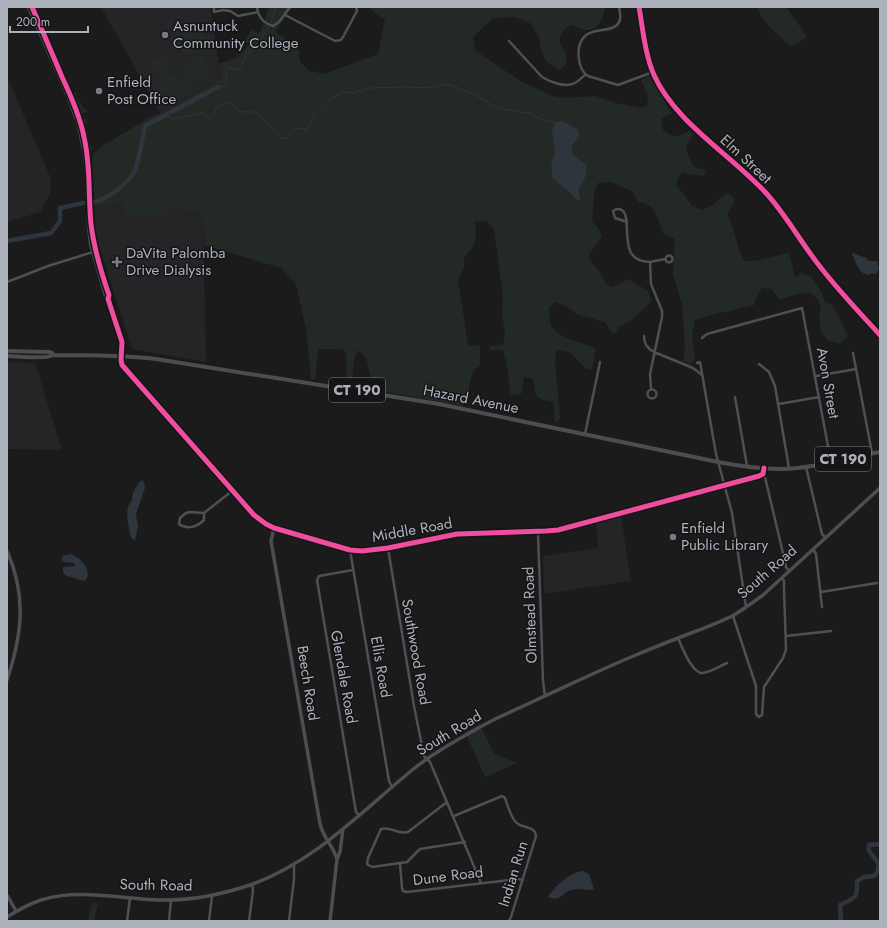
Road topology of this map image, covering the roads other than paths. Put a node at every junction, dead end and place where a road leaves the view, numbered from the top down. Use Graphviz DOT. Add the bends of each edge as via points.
graph roads {
  1 [pos="28,7"];
  2 [pos="32,7"];
  3 [pos="214,7"];
  4 [pos="257,7"];
  5 [pos="290,7"];
  6 [pos="356,7"];
  7 [pos="619,7"];
  8 [pos="639,7"];
  9 [pos="258,12"];
  10 [pos="285,14"];
  11 [pos="508,41"];
  12 [pos="58,67"];
  13 [pos="56,71"];
  14 [pos="653,72"];
  15 [pos="585,74"];
  16 [pos="78,119"];
  17 [pos="626,222"];
  18 [pos="94,252"];
  19 [pos="665,259"];
  20 [pos="650,262"];
  21 [pos="7,282"];
  22 [pos="880,335"];
  23 [pos="644,336"];
  24 [pos="702,338"];
  25 [pos="7,351"];
  26 [pos="21,351"];
  27 [pos="654,352"];
  28 [pos="853,353"];
  29 [pos="54,355"];
  30 [pos="9,356"];
  31 [pos="122,356"];
  32 [pos="600,362"];
  33 [pos="697,363"];
  34 [pos="759,364"];
  35 [pos="856,369"];
  36 [pos="702,376"];
  37 [pos="816,376"];
  38 [pos="651,389"];
  39 [pos="735,397"];
  40 [pos="819,397"];
  41 [pos="779,404"];
  42 [pos="584,435"];
  43 [pos="880,452"];
  44 [pos="872,453"];
  45 [pos="718,462"];
  46 [pos="831,462"];
  47 [pos="806,466"];
  48 [pos="747,467"];
  49 [pos="764,468"];
  50 [pos="789,468"];
  51 [pos="764,473"];
  52 [pos="725,486"];
  53 [pos="880,488"];
  54 [pos="232,491"];
  55 [pos="204,513"];
  56 [pos="274,528"];
  57 [pos="538,532"];
  58 [pos="825,537"];
  59 [pos="388,548"];
  60 [pos="812,549"];
  61 [pos="350,550"];
  62 [pos="7,551"];
  63 [pos="353,570"];
  64 [pos="789,571"];
  65 [pos="782,578"];
  66 [pos="877,583"];
  67 [pos="820,592"];
  68 [pos="746,607"];
  69 [pos="822,607"];
  70 [pos="733,616"];
  71 [pos="831,630"];
  72 [pos="786,636"];
  73 [pos="678,638"];
  74 [pos="727,663"];
  75 [pos="7,680"];
  76 [pos="756,686"];
  77 [pos="764,687"];
  78 [pos="545,696"];
  79 [pos="427,759"];
  80 [pos="392,787"];
  81 [pos="447,802"];
  82 [pos="359,815"];
  83 [pos="454,816"];
  84 [pos="343,829"];
  85 [pos="328,841"];
  86 [pos="465,842"];
  87 [pos="337,859"];
  88 [pos="400,863"];
  89 [pos="294,864"];
  90 [pos="523,880"];
  91 [pos="482,883"];
  92 [pos="252,884"];
  93 [pos="7,895"];
  94 [pos="212,896"];
  95 [pos="130,898"];
  96 [pos="171,900"];
  97 [pos="16,911"];
  98 [pos="7,917"];
  99 [pos="127,921"];
  100 [pos="169,921"];
  101 [pos="209,921"];
  102 [pos="249,921"];
  103 [pos="290,921"];
  104 [pos="330,921"];
  105 [pos="335,921"];
  106 [pos="509,921"];
  1 -- 13 [label="street"];
  2 -- 12 [label="street"];
  3 -- 9 [label="street" via="214,12 223,10 238,16"];
  4 -- 9 [label="street"];
  5 -- 10 [label="street"];
  6 -- 10 [label="street" via="347,30 338,41"];
  7 -- 15 [label="street" via="618,24 612,28 592,32 580,42 579,55"];
  8 -- 14 [label="street, Elm Street" via="648,59"];
  9 -- 10 [label="street" via="260,19 270,25 277,24"];
  11 -- 15 [label="street" via="542,77 550,81 569,85"];
  12 -- 13 [label="street"];
  12 -- 16 [label="street"];
  13 -- 16 [label="street"];
  14 -- 15 [label="street" via="618,85"];
  14 -- 22 [label="street, Elm Street" via="675,109 766,193 819,266"];
  16 -- 18 [label="street" via="90,184 89,216"];
  17 -- 17 [label="street" via="623,210 620,208 613,211 615,218"];
  17 -- 20 [label="street" via="627,239 632,254 643,262"];
  18 -- 21 [label="street"];
  18 -- 31 [label="street" via="105,296 121,340"];
  19 -- 20 [label="street"];
  20 -- 27 [label="street" via="651,284 662,311"];
  23 -- 27 [label="street" via="647,347"];
  24 -- 37 [label="street, Avon Street" via="706,334 802,308"];
  25 -- 26 [label="main road, Hazard Avenue / CT 190"];
  26 -- 29 [label="main road, Hazard Avenue / CT 190" via="49,352"];
  26 -- 30 [label="main road"];
  27 -- 36 [label="street" via="693,368"];
  27 -- 38 [label="street" via="650,374"];
  28 -- 35 [label="street"];
  29 -- 30 [label="main road, Hazard Avenue / CT 190"];
  29 -- 31 [label="main road, Hazard Avenue / CT 190"];
  31 -- 42 [label="main road, Hazard Avenue / CT 190" via="408,399"];
  31 -- 54 [label="street, Middle Road" via="125,367"];
  32 -- 42 [label="street"];
  33 -- 36 [label="street" via="700,362"];
  34 -- 41 [label="street" via="771,374"];
  35 -- 37 [label="street"];
  35 -- 44 [label="street"];
  36 -- 45 [label="street"];
  37 -- 40 [label="street, Avon Street"];
  39 -- 48 [label="street"];
  40 -- 41 [label="street"];
  40 -- 46 [label="street, Avon Street"];
  41 -- 50 [label="street"];
  42 -- 45 [label="main road, Hazard Avenue / CT 190"];
  43 -- 44 [label="main road, Hazard Avenue / CT 190"];
  44 -- 46 [label="main road, Hazard Avenue / CT 190"];
  45 -- 48 [label="main road, Hazard Avenue / CT 190"];
  45 -- 52 [label="street"];
  46 -- 47 [label="main road, Hazard Avenue / CT 190"];
  47 -- 50 [label="main road, Hazard Avenue / CT 190"];
  47 -- 58 [label="street" via="822,534"];
  48 -- 49 [label="main road, Hazard Avenue / CT 190"];
  49 -- 50 [label="main road, Hazard Avenue / CT 190"];
  49 -- 51 [label="street"];
  51 -- 52 [label="street, Middle Road"];
  51 -- 64 [label="street"];
  52 -- 57 [label="street, Middle Road" via="558,530"];
  52 -- 68 [label="street" via="732,513"];
  53 -- 58 [label="street, South Road"];
  54 -- 55 [label="street"];
  54 -- 56 [label="street, Middle Road" via="254,516"];
  55 -- 55 [label="street" via="186,513 180,518 179,524 186,528 198,525 204,520"];
  56 -- 61 [label="street, Middle Road"];
  56 -- 85 [label="street, Beech Road" via="271,540 312,783 321,830"];
  57 -- 59 [label="street, Middle Road" via="457,534"];
  57 -- 78 [label="street, Olmstead Road"];
  58 -- 60 [label="street, South Road"];
  59 -- 61 [label="street, Middle Road"];
  59 -- 79 [label="street, Southwood Road" via="418,728 424,756"];
  60 -- 64 [label="street, South Road"];
  60 -- 67 [label="street" via="816,554"];
  61 -- 63 [label="street, Ellis Road"];
  62 -- 75 [label="street" via="18,586 20,629"];
  63 -- 80 [label="street, Ellis Road"];
  63 -- 82 [label="street, Glendale Road" via="319,576 317,580 356,812"];
  64 -- 65 [label="street, South Road"];
  65 -- 68 [label="street, South Road"];
  65 -- 72 [label="street"];
  66 -- 67 [label="street"];
  67 -- 69 [label="street"];
  68 -- 70 [label="street, South Road"];
  70 -- 73 [label="street, South Road"];
  70 -- 76 [label="street"];
  71 -- 72 [label="street"];
  72 -- 77 [label="street" via="783,658"];
  73 -- 74 [label="street" via="688,661 697,672 702,673"];
  73 -- 78 [label="street, South Road"];
  76 -- 77 [label="street"];
  76 -- 77 [label="street" via="756,714 759,717 762,715"];
  78 -- 79 [label="street, South Road" via="478,728"];
  79 -- 80 [label="street, South Road"];
  79 -- 81 [label="street"];
  80 -- 82 [label="street, South Road"];
  81 -- 83 [label="street"];
  81 -- 88 [label="street" via="408,832 400,833 384,828 379,832 367,864 372,867"];
  82 -- 84 [label="street, South Road"];
  83 -- 86 [label="street"];
  83 -- 90 [label="street, Indian Run" via="499,797 505,798 517,824 536,832"];
  84 -- 85 [label="street, South Road"];
  84 -- 87 [label="street"];
  85 -- 87 [label="street, Beech Road"];
  85 -- 89 [label="street, South Road"];
  86 -- 88 [label="street" via="420,849 407,862"];
  86 -- 91 [label="street"];
  87 -- 104 [label="street"];
  88 -- 91 [label="street, Dune Road" via="402,888 407,892"];
  89 -- 92 [label="street, South Road"];
  89 -- 103 [label="street"];
  90 -- 91 [label="street, Dune Road"];
  90 -- 106 [label="street, Indian Run"];
  92 -- 94 [label="street, South Road"];
  92 -- 102 [label="street"];
  93 -- 97 [label="street"];
  94 -- 96 [label="street, South Road"];
  94 -- 101 [label="street"];
  95 -- 96 [label="street, South Road"];
  95 -- 97 [label="street, South Road" via="101,895 60,896 43,899"];
  95 -- 99 [label="street"];
  96 -- 100 [label="street"];
  97 -- 98 [label="street, South Road"];
  104 -- 105 [label="street"];
}
